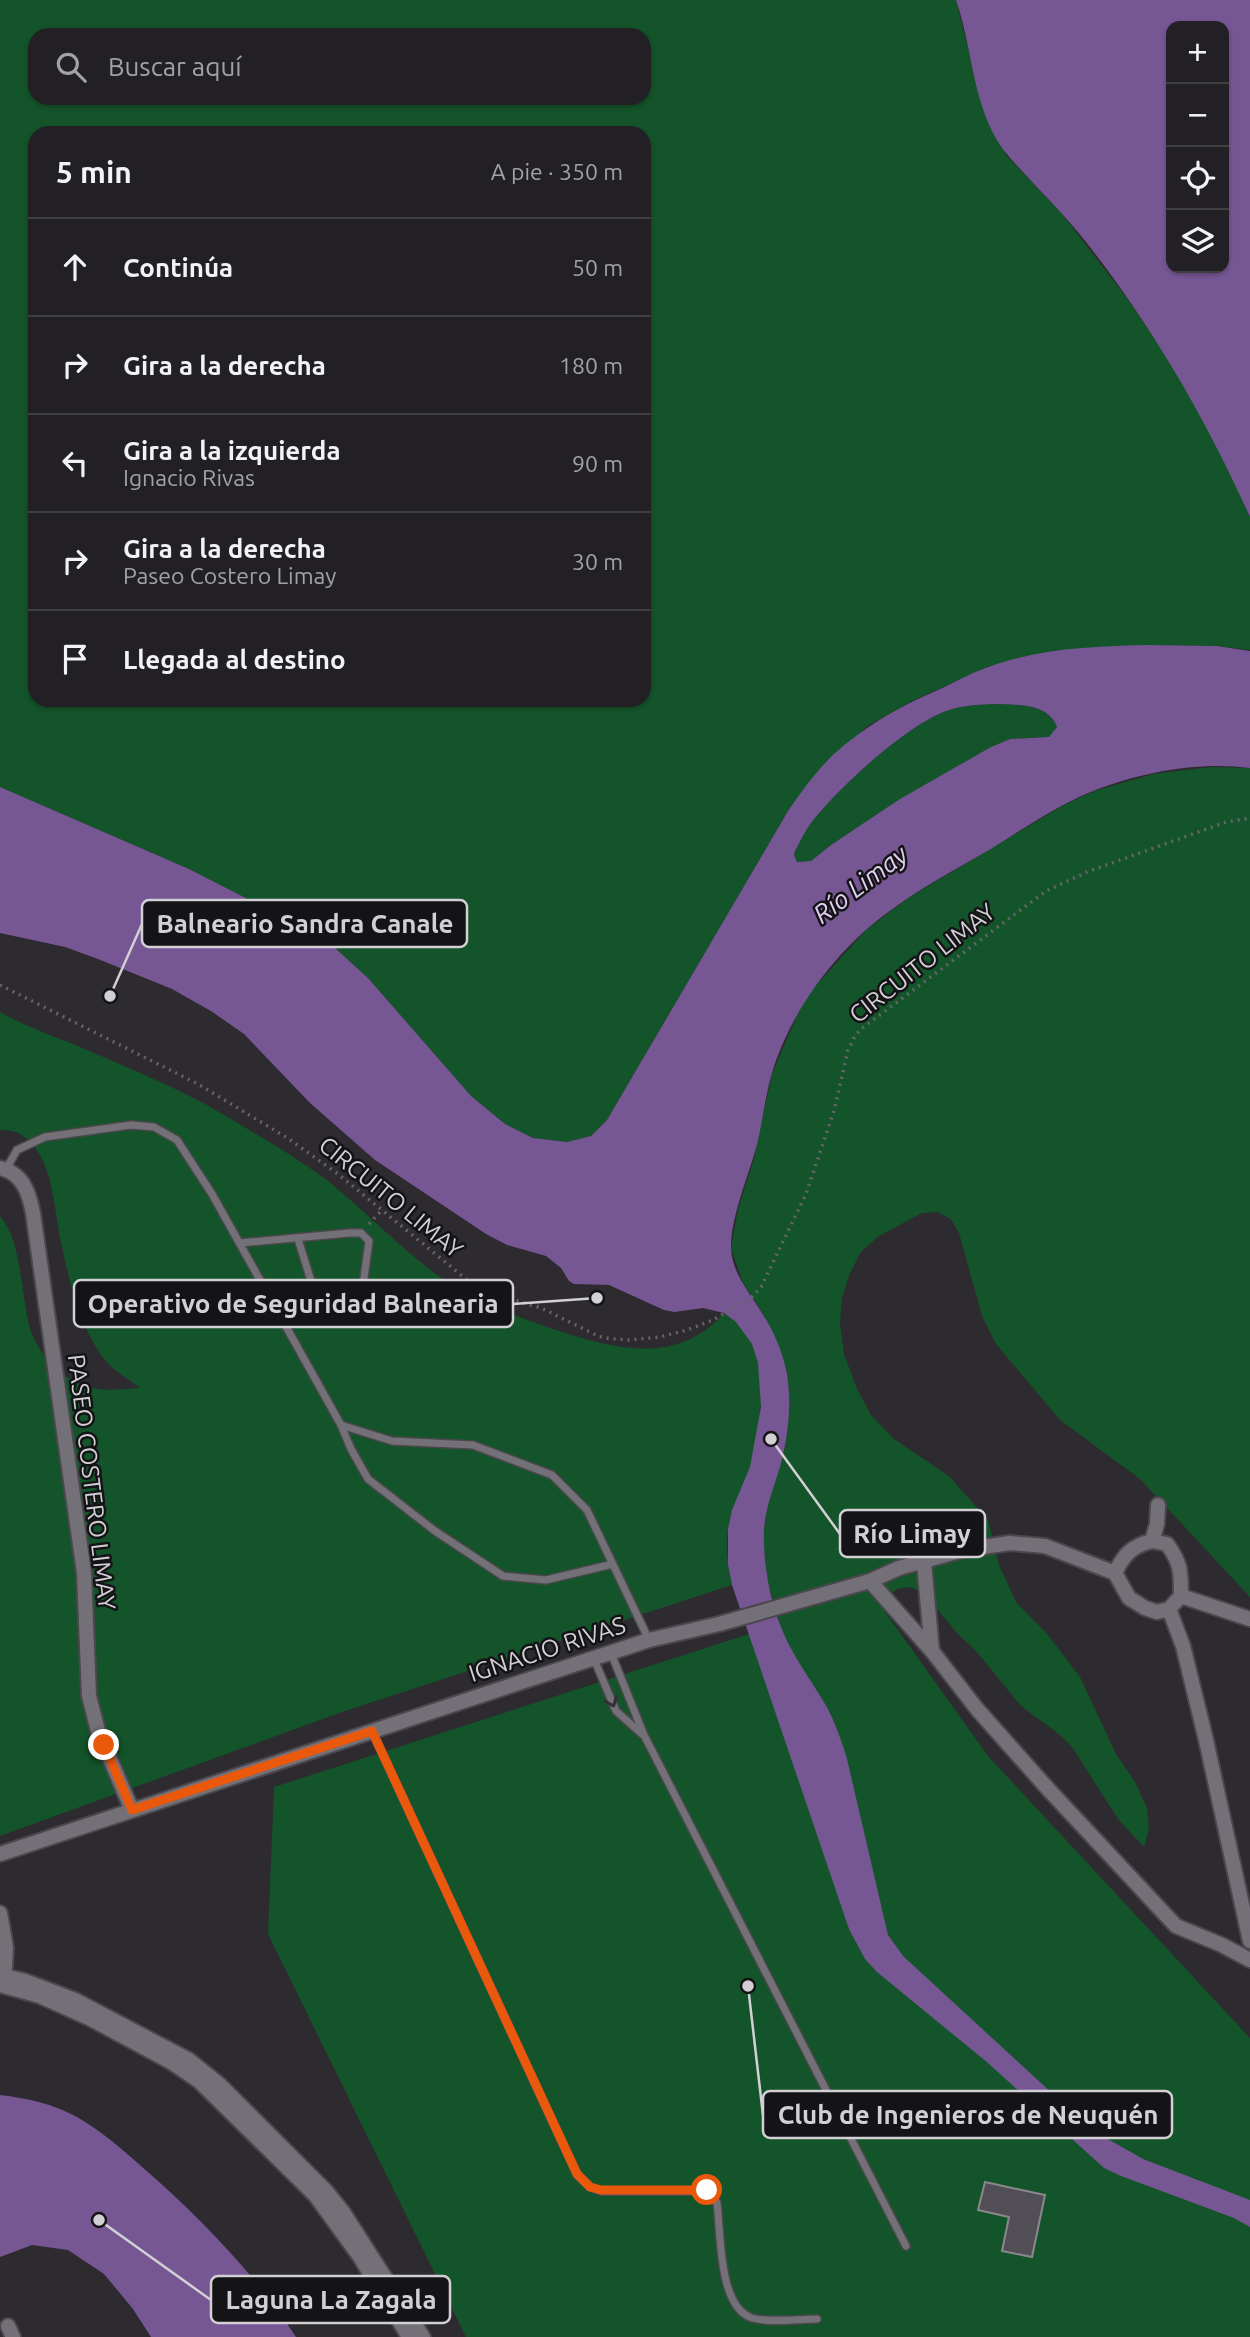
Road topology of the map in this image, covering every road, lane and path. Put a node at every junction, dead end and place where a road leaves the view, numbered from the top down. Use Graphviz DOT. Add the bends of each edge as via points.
graph roads {
  1 [pos="1250,818"];
  2 [pos="0,985"];
  3 [pos="3,1168"];
  4 [pos="382,1210"];
  5 [pos="361,1233"];
  6 [pos="298,1239"];
  7 [pos="240,1244"];
  8 [pos="317,1300"];
  9 [pos="276,1309"];
  10 [pos="341,1425"];
  11 [pos="1158,1505"];
  12 [pos="1152,1541"];
  13 [pos="925,1563"];
  14 [pos="613,1564"];
  15 [pos="1115,1573"];
  16 [pos="870,1581"];
  17 [pos="1181,1596"];
  18 [pos="1169,1609"];
  19 [pos="1250,1619"];
  20 [pos="649,1640"];
  21 [pos="932,1651"];
  22 [pos="611,1653"];
  23 [pos="594,1658"];
  24 [pos="372,1731"];
  25 [pos="644,1735"];
  26 [pos="132,1810"];
  27 [pos="0,1854"];
  28 [pos="0,1913"];
  29 [pos="1250,1941"];
  30 [pos="1250,1960"];
  31 [pos="2,1980"];
  32 [pos="906,2246"];
  33 [pos="817,2319"];
  34 [pos="409,2337"];
  35 [pos="423,2337"];
  1 -- 4 [label="path, CIRCUITO LIMAY" via="1087,872 1046,891 861,1029 848,1050 834,1111 806,1194 761,1287 752,1297 701,1325 629,1340 604,1338 541,1308 472,1284"];
  2 -- 4 [label="path, CIRCUITO LIMAY" via="212,1092 307,1151"];
  3 -- 7 [label="lane" via="17,1150 45,1137 131,1125 154,1127 177,1140"];
  3 -- 26 [label="street, PASEO COSTERO LIMAY" via="23,1182 33,1213 84,1573 89,1696 98,1731"];
  4 -- 5 [label="path"];
  5 -- 6 [label="lane"];
  5 -- 8 [label="lane" via="369,1241 363,1285 354,1293"];
  6 -- 7 [label="lane"];
  6 -- 8 [label="lane"];
  7 -- 9 [label="lane"];
  8 -- 9 [label="lane"];
  9 -- 10 [label="lane"];
  10 -- 14 [label="lane" via="391,1441 473,1446 552,1475 587,1510"];
  10 -- 14 [label="lane" via="368,1479 503,1576 546,1580"];
  11 -- 12 [label="street"];
  12 -- 15 [label="street" via="1136,1545"];
  12 -- 17 [label="street" via="1167,1544 1178,1560"];
  13 -- 15 [label="street, IGNACIO RIVAS" via="964,1550 1010,1543 1045,1546"];
  13 -- 16 [label="street, IGNACIO RIVAS"];
  13 -- 21 [label="street"];
  14 -- 20 [label="lane"];
  15 -- 18 [label="street" via="1129,1598 1144,1608"];
  16 -- 20 [label="street, IGNACIO RIVAS"];
  16 -- 21 [label="street"];
  17 -- 18 [label="street"];
  17 -- 19 [label="street"];
  18 -- 29 [label="street" via="1200,1713"];
  20 -- 22 [label="street, IGNACIO RIVAS"];
  21 -- 30 [label="street" via="977,1709 1176,1926"];
  22 -- 23 [label="street, IGNACIO RIVAS"];
  22 -- 25 [label="lane"];
  23 -- 24 [label="street, IGNACIO RIVAS"];
  23 -- 25 [label="lane, one-way" via="615,1711"];
  24 -- 26 [label="street, IGNACIO RIVAS"];
  24 -- 33 [label="lane" via="577,2174 590,2187 601,2190 707,2190 717,2203 727,2284 738,2308 761,2319"];
  25 -- 32 [label="lane"];
  26 -- 27 [label="street, IGNACIO RIVAS"];
  28 -- 31 [label="street" via="6,1948"];
  31 -- 34 [label="street" via="103,2025 199,2081 322,2203"];
  31 -- 35 [label="street" via="48,1989 100,2012 189,2060 220,2085 327,2192"];
}
